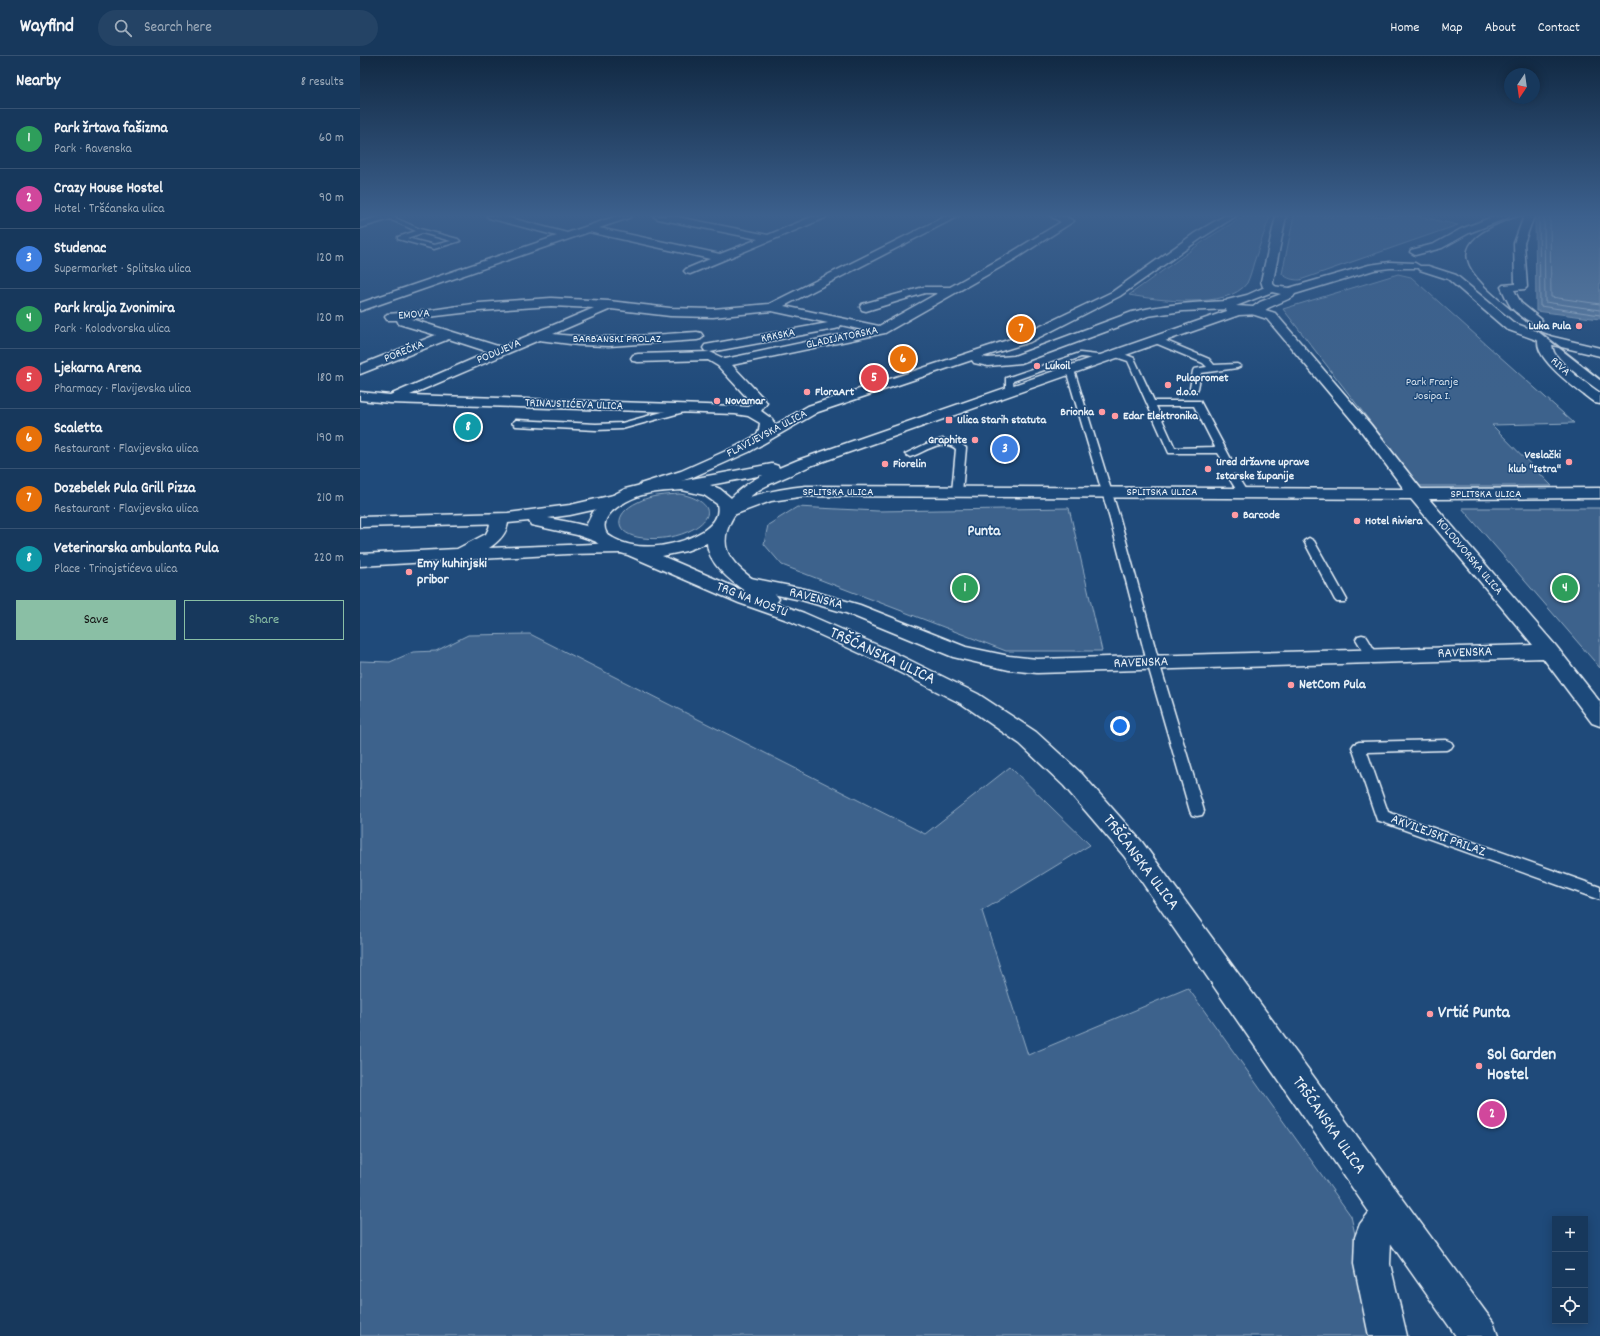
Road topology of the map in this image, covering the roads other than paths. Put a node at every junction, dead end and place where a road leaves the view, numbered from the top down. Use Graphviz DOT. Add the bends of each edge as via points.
graph roads {
  1 [pos="453,276"];
  2 [pos="835,276"];
  3 [pos="979,276"];
  4 [pos="1142,276"];
  5 [pos="1268,276"];
  6 [pos="1344,276"];
  7 [pos="1456,276"];
  8 [pos="1520,276"];
  9 [pos="1272,289"];
  10 [pos="953,291"];
  11 [pos="1289,292"];
  12 [pos="609,305"];
  13 [pos="772,307"];
  14 [pos="866,307"];
  15 [pos="360,308"];
  16 [pos="1234,308"];
  17 [pos="1256,311"];
  18 [pos="391,317"];
  19 [pos="1536,320"];
  20 [pos="845,323"];
  21 [pos="881,330"];
  22 [pos="448,334"];
  23 [pos="538,336"];
  24 [pos="697,336"];
  25 [pos="1545,339"];
  26 [pos="1156,340"];
  27 [pos="710,348"];
  28 [pos="501,351"];
  29 [pos="1600,352"];
  30 [pos="1111,356"];
  31 [pos="638,358"];
  32 [pos="964,358"];
  33 [pos="723,364"];
  34 [pos="1237,366"];
  35 [pos="1212,368"];
  36 [pos="360,370"];
  37 [pos="1070,370"];
  38 [pos="1194,388"];
  39 [pos="1010,392"];
  40 [pos="360,396"];
  41 [pos="390,399"];
  42 [pos="1600,400"];
  43 [pos="1151,404"];
  44 [pos="688,408"];
  45 [pos="753,412"];
  46 [pos="516,423"];
  47 [pos="763,438"];
  48 [pos="1222,450"];
  49 [pos="910,454"];
  50 [pos="1226,459"];
  51 [pos="804,463"];
  52 [pos="682,485"];
  53 [pos="646,488"];
  54 [pos="957,492"];
  55 [pos="1106,492"];
  56 [pos="1600,493"];
  57 [pos="1416,494"];
  58 [pos="618,499"];
  59 [pos="501,519"];
  60 [pos="723,520"];
  61 [pos="360,522"];
  62 [pos="600,538"];
  63 [pos="1309,540"];
  64 [pos="627,550"];
  65 [pos="452,555"];
  66 [pos="360,560"];
  67 [pos="746,583"];
  68 [pos="1342,600"];
  69 [pos="797,617"];
  70 [pos="1362,638"];
  71 [pos="1549,651"];
  72 [pos="1372,656"];
  73 [pos="1153,662"];
  74 [pos="1600,718"];
  75 [pos="1446,745"];
  76 [pos="1197,811"];
  77 [pos="1600,894"];
  78 [pos="1390,1213"];
  79 [pos="1388,1336"];
  80 [pos="1479,1336"];
  1 -- 15 [label="street"];
  2 -- 13 [label="street"];
  3 -- 10 [label="street, GLADIJATORSKA"];
  4 -- 32 [label="street, FLAVIJEVSKA ULICA" via="1116,294 1025,339"];
  5 -- 9 [label="street" via="1268,285"];
  6 -- 11 [label="street"];
  7 -- 25 [label="street, RIVA" via="1510,326"];
  8 -- 19 [label="street" via="1521,288 1507,287 1516,305"];
  9 -- 11 [label="street"];
  9 -- 16 [label="street" via="1231,303"];
  10 -- 14 [label="street, GLADIJATORSKA" via="924,290"];
  10 -- 21 [label="street, GLADIJATORSKA"];
  11 -- 17 [label="street" via="1284,298 1264,305"];
  12 -- 13 [label="street, EMOVA" via="670,312 713,313"];
  12 -- 18 [label="street, EMOVA" via="551,302"];
  12 -- 23 [label="street, PODUJEVA"];
  13 -- 20 [label="street"];
  15 -- 18 [label="street, POREČKA"];
  16 -- 17 [label="street"];
  16 -- 26 [label="street"];
  16 -- 32 [label="street" via="1187,306 1155,310 1016,360 988,362"];
  17 -- 57 [label="street, KOLODVORSKA ULICA" via="1271,316 1366,428"];
  18 -- 22 [label="street, POREČKA"];
  20 -- 21 [label="street"];
  20 -- 27 [label="street, KRKSKA"];
  21 -- 33 [label="street, GLADIJATORSKA"];
  22 -- 28 [label="street, POREČKA"];
  22 -- 36 [label="street, POREČKA"];
  23 -- 24 [label="street, BARBANSKI PROLAZ" via="609,342"];
  23 -- 28 [label="street, PODUJEVA"];
  25 -- 29 [label="street"];
  25 -- 42 [label="street, RIVA" via="1544,348 1554,362"];
  26 -- 30 [label="street"];
  26 -- 35 [label="lane" via="1206,361"];
  28 -- 41 [label="street, PODUJEVA"];
  30 -- 37 [label="street"];
  30 -- 39 [label="lane" via="1080,355 1009,380"];
  30 -- 43 [label="lane" via="1131,360"];
  31 -- 33 [label="street" via="710,356"];
  32 -- 47 [label="street, FLAVIJEVSKA ULICA" via="813,409"];
  33 -- 45 [label="street" via="760,404"];
  34 -- 35 [label="lane"];
  35 -- 38 [label="lane" via="1198,371"];
  37 -- 39 [label="street"];
  37 -- 55 [label="lane"];
  39 -- 51 [label="street"];
  40 -- 41 [label="street, TRINAJSTIĆEVA ULICA"];
  41 -- 44 [label="street, TRINAJSTIĆEVA ULICA"];
  43 -- 48 [label="lane" via="1197,403"];
  43 -- 48 [label="lane" via="1172,451"];
  44 -- 45 [label="street, TRINAJSTIĆEVA ULICA"];
  44 -- 46 [label="lane" via="622,426"];
  45 -- 47 [label="street" via="767,422"];
  47 -- 53 [label="street, FLAVIJEVSKA ULICA" via="687,474"];
  48 -- 50 [label="lane"];
  49 -- 54 [label="lane" via="932,444 947,441 957,443 961,448"];
  51 -- 52 [label="street"];
  51 -- 60 [label="street, TRG NA MOSTU" via="756,485 745,493"];
  52 -- 53 [label="street"];
  52 -- 60 [label="street" via="701,487 716,493 725,502"];
  53 -- 58 [label="street"];
  54 -- 55 [label="street, SPLITSKA ULICA"];
  54 -- 60 [label="street, SPLITSKA ULICA" via="785,493 754,500"];
  55 -- 57 [label="street, SPLITSKA ULICA" via="1238,485"];
  55 -- 73 [label="lane"];
  56 -- 57 [label="street, SPLITSKA ULICA"];
  57 -- 71 [label="street, KOLODVORSKA ULICA"];
  58 -- 59 [label="street" via="570,510"];
  58 -- 62 [label="street" via="596,518 595,529"];
  59 -- 61 [label="street"];
  59 -- 62 [label="street, TRG NA MOSTU" via="559,525"];
  59 -- 65 [label="street" via="500,529 496,535 475,548"];
  60 -- 64 [label="street, TRG NA MOSTU" via="707,536 691,544 660,550"];
  60 -- 67 [label="street, TRG NA MOSTU" via="717,549 733,572"];
  62 -- 64 [label="street, TRG NA MOSTU" via="608,544"];
  63 -- 68 [label="lane"];
  64 -- 65 [label="street, TRG NA MOSTU"];
  64 -- 69 [label="street, TRG NA MOSTU"];
  65 -- 66 [label="street"];
  67 -- 69 [label="street, TRG NA MOSTU"];
  67 -- 73 [label="street, RAVENSKA" via="805,595 853,609 960,652 982,658 1037,666"];
  69 -- 78 [label="street, TRŠĆANSKA ULICA" via="884,656 970,699 1028,738 1073,780 1133,849"];
  70 -- 72 [label="lane"];
  71 -- 72 [label="street, RAVENSKA"];
  71 -- 74 [label="street, KOLODVORSKA ULICA"];
  72 -- 73 [label="street, RAVENSKA"];
  73 -- 76 [label="lane"];
  75 -- 77 [label="lane, AKVILEJSKI PRILAZ" via="1359,747 1382,816"];
  78 -- 79 [label="street" via="1372,1237 1372,1264"];
  78 -- 80 [label="street, TRŠĆANSKA ULICA"];
}
